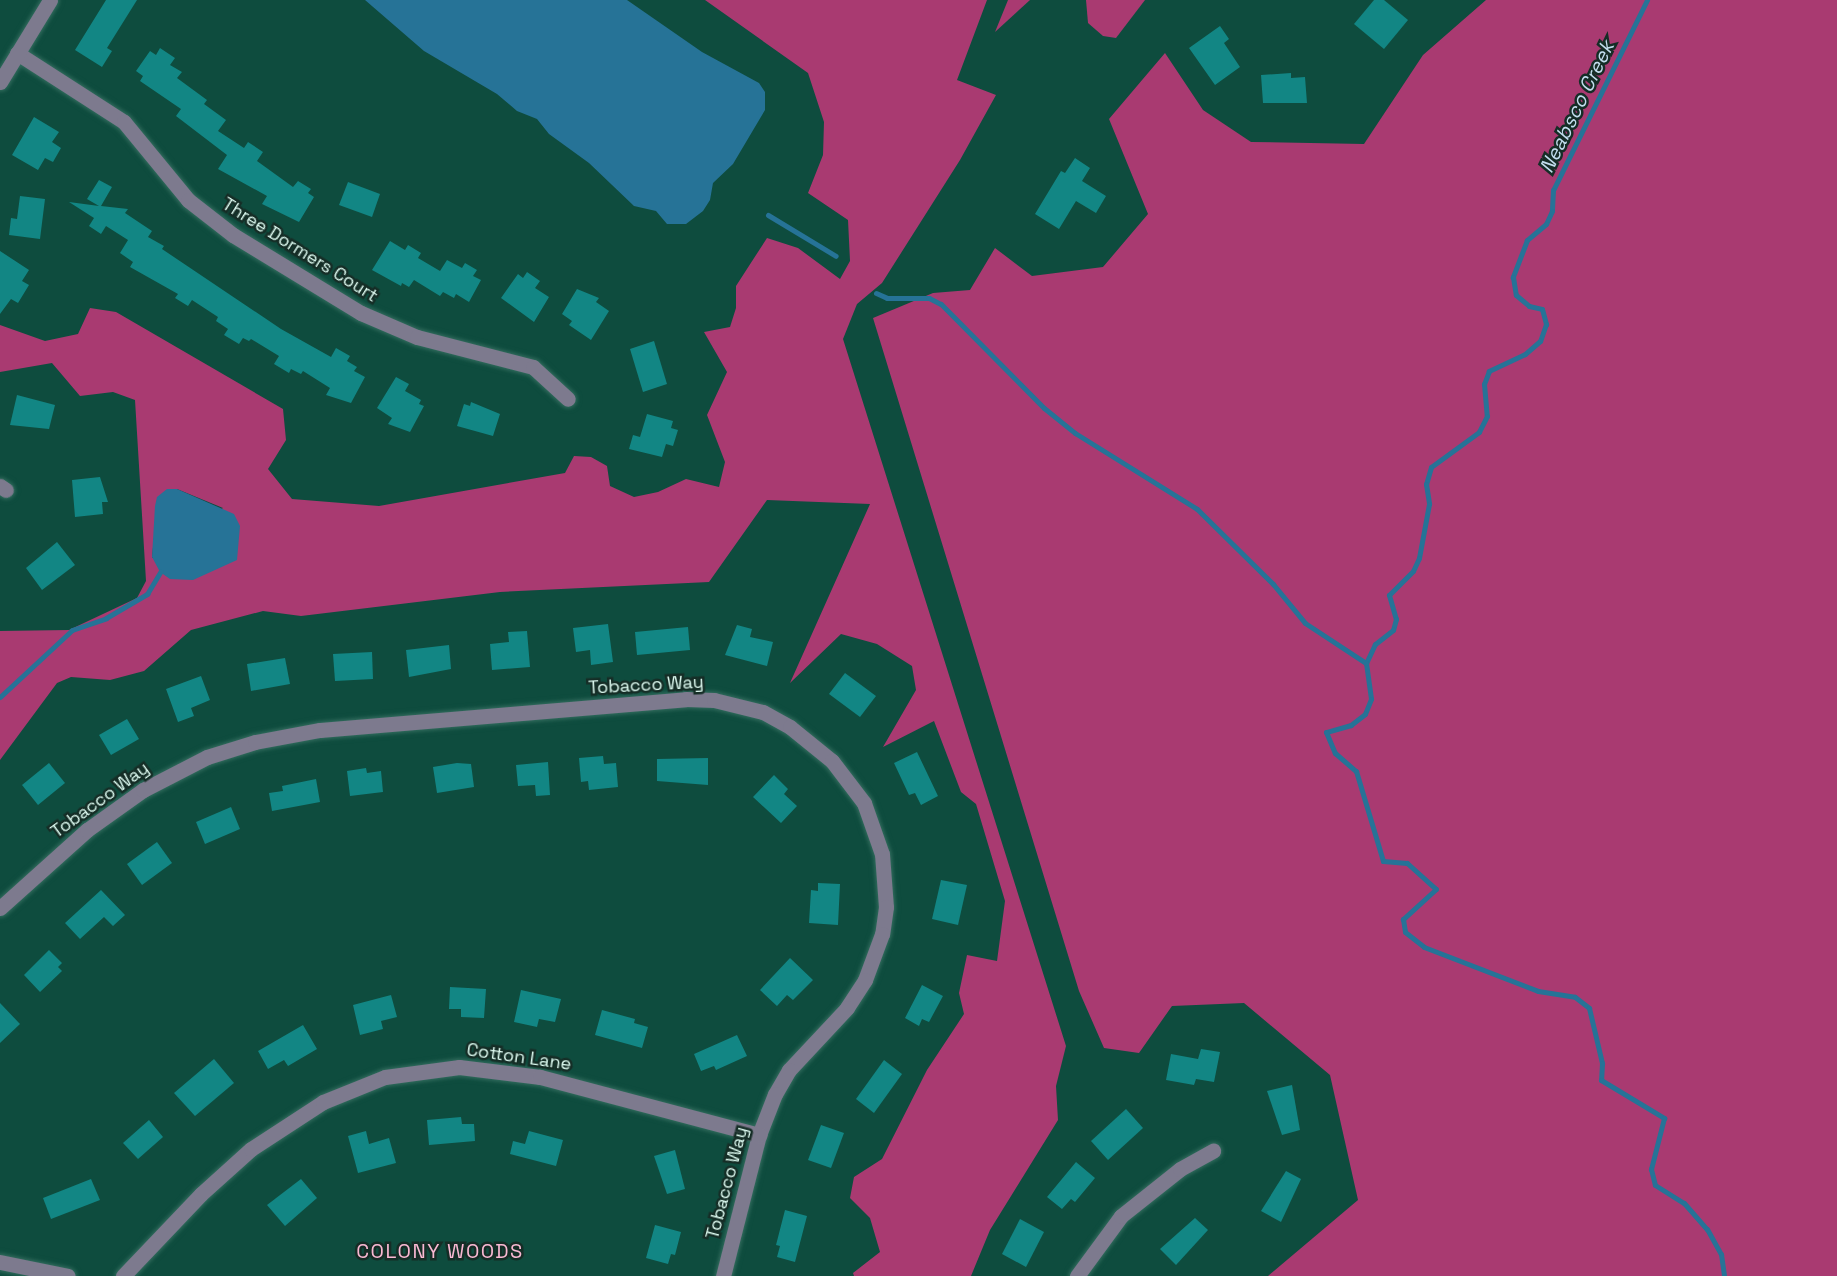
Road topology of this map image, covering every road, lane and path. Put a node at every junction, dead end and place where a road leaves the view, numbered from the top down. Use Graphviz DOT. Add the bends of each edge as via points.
graph roads {
  1 [pos="50,0"];
  2 [pos="17,53"];
  3 [pos="0,82"];
  4 [pos="568,399"];
  5 [pos="0,908"];
  6 [pos="759,1135"];
  7 [pos="1213,1151"];
  8 [pos="0,1262"];
  9 [pos="68,1276"];
  10 [pos="123,1276"];
  11 [pos="723,1276"];
  12 [pos="1077,1276"];
  1 -- 2 [label="street"];
  2 -- 3 [label="street"];
  2 -- 4 [label="street, Three Dormers Court" via="124,122 188,200 232,235 361,313 417,337 533,367"];
  5 -- 6 [label="street, Tobacco Way" via="87,830 142,790 207,758 255,742 320,730 686,699 742,705 790,727 848,779 875,828 886,880 882,934 865,980 847,1008 789,1070"];
  6 -- 10 [label="street, Cotton Lane" via="540,1077 459,1067 385,1077 322,1101 251,1149 201,1194"];
  6 -- 11 [label="street, Tobacco Way"];
  7 -- 12 [label="street" via="1180,1168 1121,1216"];
  8 -- 9 [label="street"];
}
